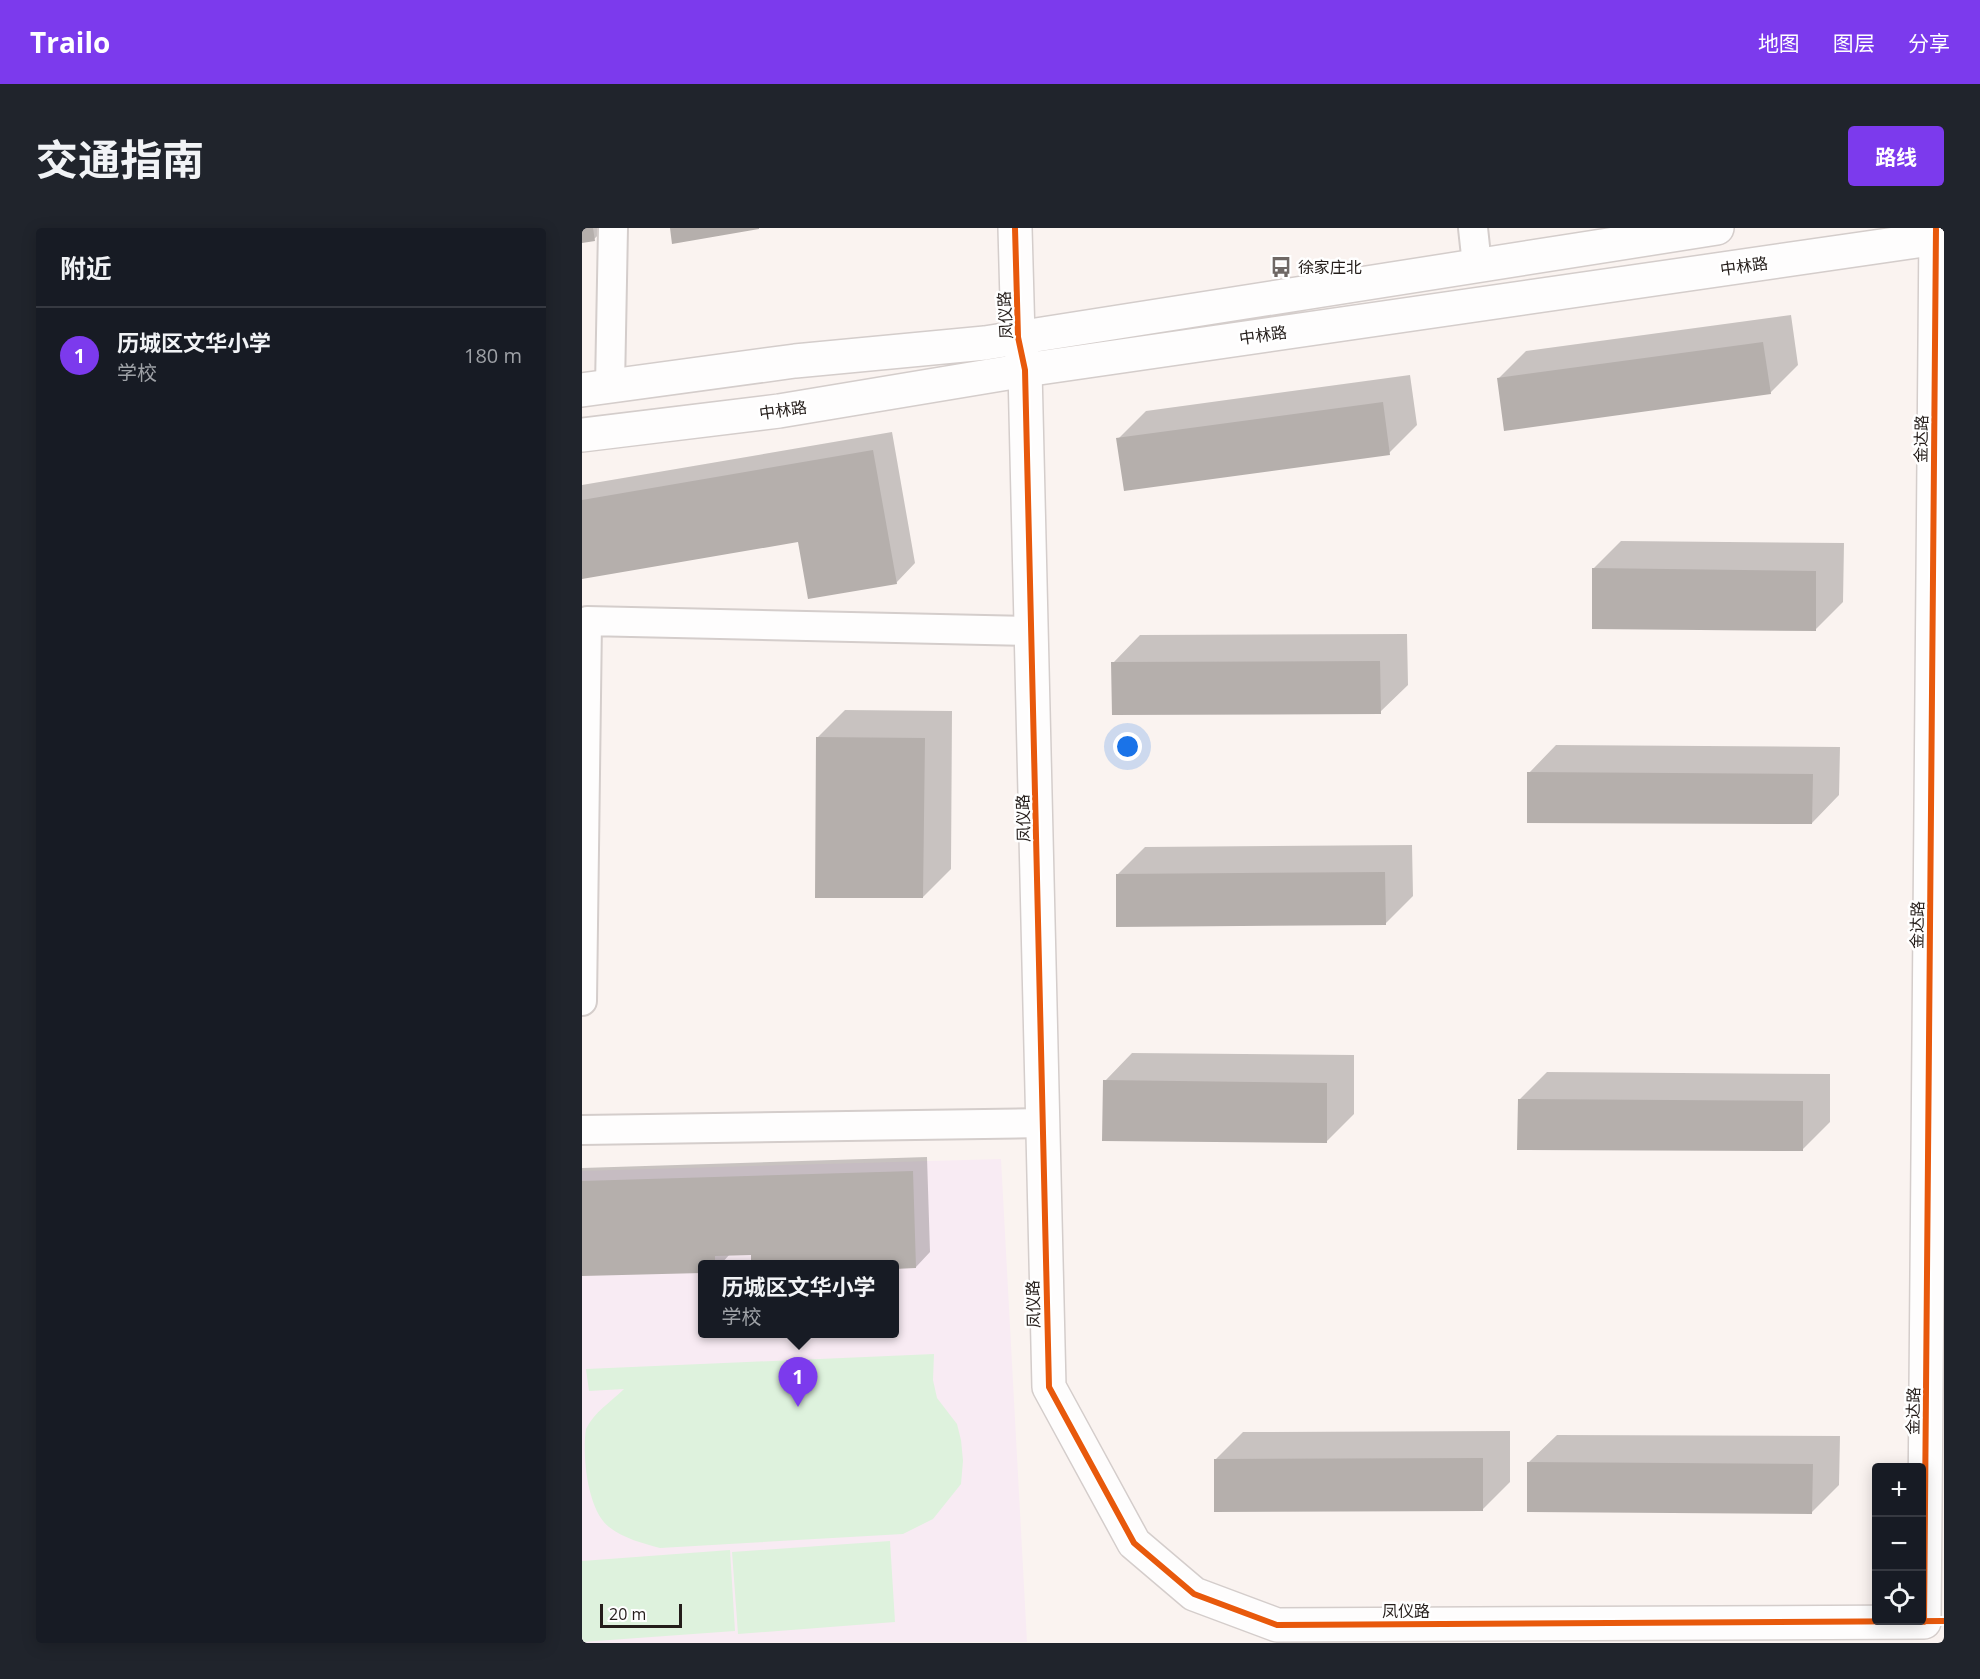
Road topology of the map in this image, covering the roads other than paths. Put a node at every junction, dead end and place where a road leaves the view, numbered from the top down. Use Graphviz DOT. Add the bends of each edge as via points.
graph roads {
  1 [pos="613,228"];
  2 [pos="1015,228"];
  3 [pos="1473,228"];
  4 [pos="1717,228"];
  5 [pos="1939,235"];
  6 [pos="1477,265"];
  7 [pos="1018,337"];
  8 [pos="1025,370"];
  9 [pos="596,388"];
  10 [pos="582,435"];
  11 [pos="1032,631"];
  12 [pos="582,1001"];
  13 [pos="1043,1123"];
  14 [pos="582,1130"];
  15 [pos="1934,1621"];
  1 -- 9 [label="street"];
  2 -- 7 [label="street, 凤仪路"];
  3 -- 6 [label="street"];
  4 -- 6 [label="street"];
  5 -- 8 [label="street, 中林路"];
  5 -- 15 [label="street, 金达路"];
  6 -- 7 [label="street"];
  7 -- 8 [label="street, 凤仪路"];
  7 -- 9 [label="street"];
  8 -- 10 [label="street, 中林路" via="779,411"];
  8 -- 11 [label="street, 凤仪路"];
  11 -- 12 [label="street" via="587,621"];
  11 -- 13 [label="street, 凤仪路"];
  13 -- 14 [label="street"];
  13 -- 15 [label="street, 凤仪路" via="1049,1387 1134,1543 1194,1594 1277,1625"];
}
